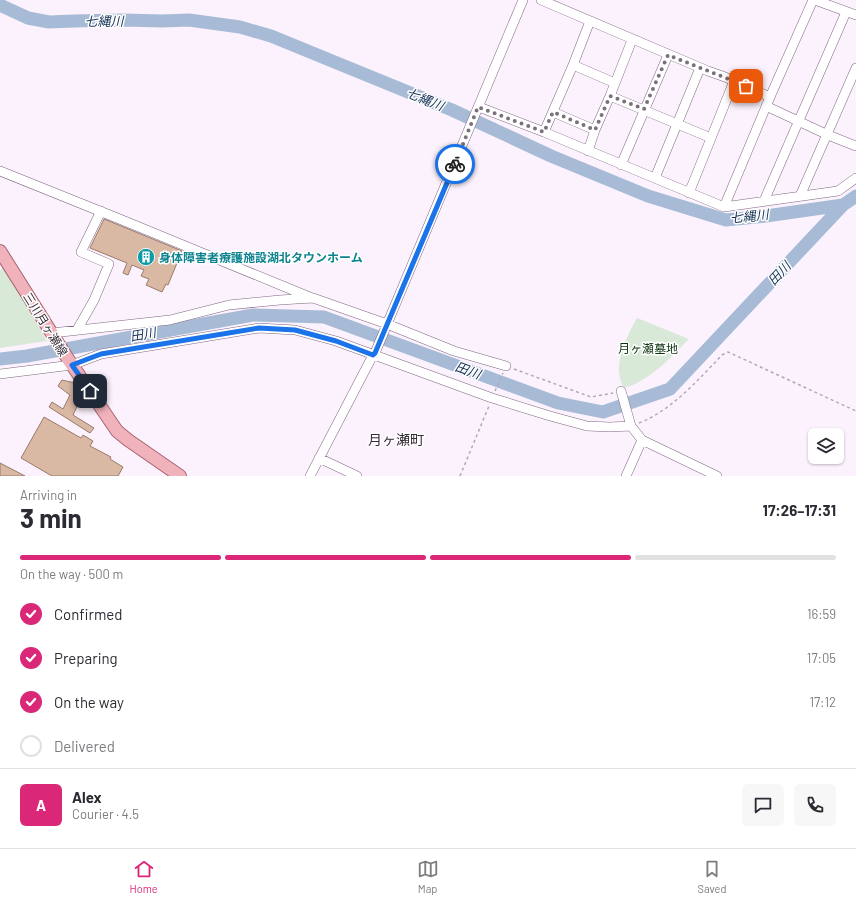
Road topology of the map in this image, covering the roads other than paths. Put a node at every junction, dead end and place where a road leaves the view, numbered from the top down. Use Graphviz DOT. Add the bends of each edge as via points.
graph roads {
  1 [pos="523,0"];
  2 [pos="541,0"];
  3 [pos="814,0"];
  4 [pos="846,12"];
  5 [pos="856,15"];
  6 [pos="590,21"];
  7 [pos="632,40"];
  8 [pos="668,55"];
  9 [pos="573,65"];
  10 [pos="700,68"];
  11 [pos="856,68"];
  12 [pos="734,81"];
  13 [pos="614,84"];
  14 [pos="610,96"];
  15 [pos="770,97"];
  16 [pos="766,106"];
  17 [pos="478,108"];
  18 [pos="644,109"];
  19 [pos="553,112"];
  20 [pos="798,122"];
  21 [pos="677,124"];
  22 [pos="595,130"];
  23 [pos="544,132"];
  24 [pos="828,135"];
  25 [pos="711,138"];
  26 [pos="856,146"];
  27 [pos="588,151"];
  28 [pos="622,165"];
  29 [pos="0,171"];
  30 [pos="655,178"];
  31 [pos="856,178"];
  32 [pos="689,192"];
  33 [pos="800,196"];
  34 [pos="764,201"];
  35 [pos="724,207"];
  36 [pos="101,211"];
  37 [pos="0,251"];
  38 [pos="313,298"];
  39 [pos="386,326"];
  40 [pos="77,330"];
  41 [pos="54,335"];
  42 [pos="374,354"];
  43 [pos="70,362"];
  44 [pos="506,367"];
  45 [pos="0,374"];
  46 [pos="621,392"];
  47 [pos="631,425"];
  48 [pos="642,440"];
  49 [pos="319,458"];
  50 [pos="180,476"];
  51 [pos="310,476"];
  52 [pos="357,476"];
  53 [pos="626,476"];
  54 [pos="717,476"];
  1 -- 17 [label="street"];
  2 -- 6 [label="street"];
  3 -- 4 [label="street"];
  3 -- 15 [label="street"];
  4 -- 5 [label="street"];
  4 -- 20 [label="street"];
  6 -- 7 [label="street"];
  6 -- 9 [label="street"];
  7 -- 8 [label="street"];
  7 -- 13 [label="street"];
  8 -- 10 [label="street"];
  8 -- 18 [label="street"];
  9 -- 13 [label="street"];
  9 -- 19 [label="street"];
  10 -- 12 [label="street"];
  10 -- 21 [label="street"];
  11 -- 24 [label="street"];
  12 -- 15 [label="street"];
  12 -- 25 [label="street"];
  13 -- 14 [label="street"];
  14 -- 18 [label="street"];
  14 -- 22 [label="street"];
  15 -- 16 [label="street"];
  16 -- 20 [label="street"];
  16 -- 35 [label="street"];
  17 -- 23 [label="street"];
  17 -- 39 [label="street"];
  18 -- 21 [label="street"];
  18 -- 28 [label="street"];
  19 -- 22 [label="street"];
  19 -- 23 [label="street"];
  20 -- 24 [label="street"];
  20 -- 34 [label="street"];
  21 -- 25 [label="street"];
  21 -- 30 [label="street"];
  22 -- 27 [label="street"];
  23 -- 27 [label="street"];
  24 -- 26 [label="street"];
  24 -- 33 [label="street"];
  25 -- 32 [label="street"];
  27 -- 28 [label="street"];
  28 -- 30 [label="street"];
  29 -- 36 [label="street"];
  30 -- 32 [label="street"];
  31 -- 33 [label="street" via="838,190"];
  32 -- 35 [label="street"];
  33 -- 34 [label="street"];
  34 -- 35 [label="street"];
  36 -- 38 [label="street"];
  36 -- 40 [label="street" via="81,252 109,264 94,300"];
  37 -- 41 [label="main road, 三川月ヶ瀬線"];
  38 -- 39 [label="street"];
  38 -- 40 [label="street" via="229,305 170,320"];
  39 -- 42 [label="street"];
  39 -- 44 [label="street"];
  40 -- 41 [label="street"];
  41 -- 43 [label="main road, 三川月ヶ瀬線"];
  42 -- 43 [label="street" via="295,330 259,328 101,354"];
  42 -- 47 [label="street" via="587,426"];
  42 -- 49 [label="street"];
  43 -- 45 [label="street"];
  43 -- 50 [label="main road, 三川月ヶ瀬線" via="116,430"];
  46 -- 47 [label="street"];
  47 -- 48 [label="street"];
  48 -- 53 [label="street"];
  48 -- 54 [label="street"];
  49 -- 51 [label="street"];
  49 -- 52 [label="street"];
}
